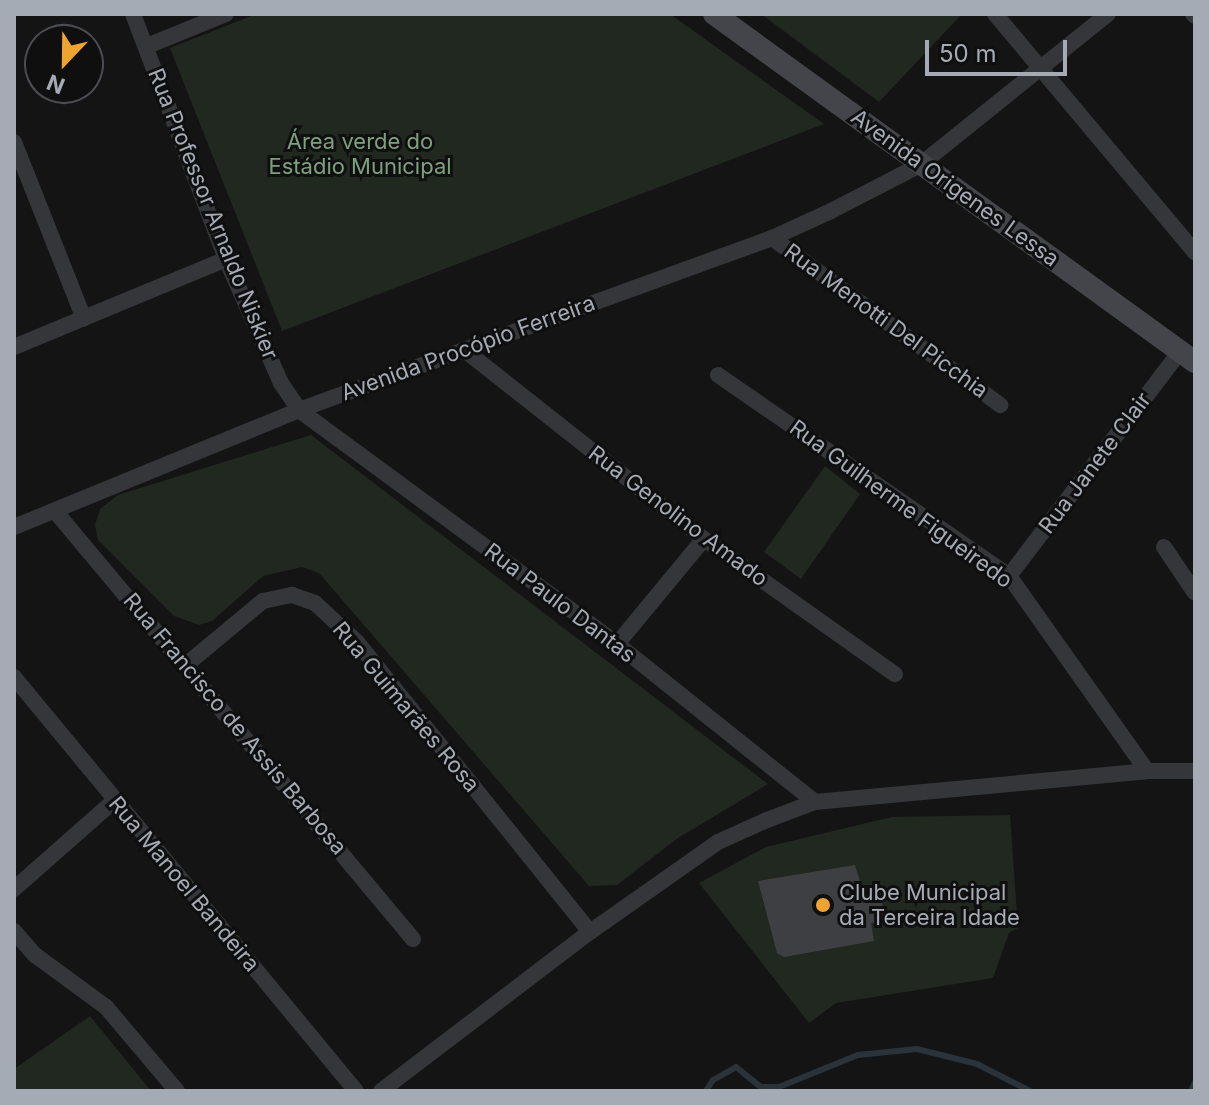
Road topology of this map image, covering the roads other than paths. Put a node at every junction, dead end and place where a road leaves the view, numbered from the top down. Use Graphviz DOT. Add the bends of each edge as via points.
graph roads {
  1 [pos="133,14"];
  2 [pos="226,14"];
  3 [pos="714,14"];
  4 [pos="995,14"];
  5 [pos="1108,14"];
  6 [pos="147,46"];
  7 [pos="1042,67"];
  8 [pos="14,142"];
  9 [pos="920,165"];
  10 [pos="772,238"];
  11 [pos="1195,252"];
  12 [pos="226,259"];
  13 [pos="84,319"];
  14 [pos="14,347"];
  15 [pos="467,352"];
  16 [pos="1188,356"];
  17 [pos="718,375"];
  18 [pos="1000,405"];
  19 [pos="299,410"];
  20 [pos="55,511"];
  21 [pos="14,527"];
  22 [pos="704,539"];
  23 [pos="1164,547"];
  24 [pos="1009,576"];
  25 [pos="1195,593"];
  26 [pos="617,644"];
  27 [pos="187,664"];
  28 [pos="895,674"];
  29 [pos="14,677"];
  30 [pos="1147,771"];
  31 [pos="1195,771"];
  32 [pos="115,800"];
  33 [pos="815,802"];
  34 [pos="14,889"];
  35 [pos="14,931"];
  36 [pos="590,932"];
  37 [pos="413,939"];
  38 [pos="177,1091"];
  39 [pos="356,1091"];
  40 [pos="381,1091"];
  1 -- 6 [label="street, Rua Professor Arnaldo Niskier"];
  2 -- 6 [label="street"];
  3 -- 9 [label="street, Avenida Origenes Lessa"];
  4 -- 7 [label="street"];
  5 -- 7 [label="street, Avenida Procópio Ferreira"];
  6 -- 12 [label="street, Rua Professor Arnaldo Niskier"];
  7 -- 9 [label="street, Avenida Procópio Ferreira"];
  7 -- 11 [label="street"];
  8 -- 13 [label="street"];
  9 -- 10 [label="street, Avenida Procópio Ferreira"];
  9 -- 16 [label="street, Avenida Origenes Lessa"];
  10 -- 15 [label="street, Avenida Procópio Ferreira"];
  10 -- 18 [label="street, Rua Menotti Del Picchia"];
  12 -- 13 [label="street"];
  12 -- 19 [label="street, Rua Professor Arnaldo Niskier" via="281,383"];
  13 -- 14 [label="street"];
  15 -- 19 [label="street, Avenida Procópio Ferreira"];
  15 -- 22 [label="street, Rua Genolino Amado"];
  16 -- 24 [label="street, Rua Janete Clair"];
  17 -- 24 [label="street, Rua Guilherme Figueiredo"];
  19 -- 20 [label="street, Avenida Procópio Ferreira"];
  19 -- 26 [label="street, Rua Paulo Dantas"];
  20 -- 21 [label="street, Avenida Procópio Ferreira"];
  20 -- 27 [label="street, Rua Francisco de Assis Barbosa"];
  22 -- 26 [label="street"];
  22 -- 28 [label="street, Rua Genolino Amado"];
  23 -- 25 [label="street"];
  24 -- 30 [label="street, Rua Guilherme Figueiredo"];
  26 -- 33 [label="street, Rua Paulo Dantas"];
  27 -- 36 [label="street, Rua Guimarães Rosa" via="263,601 292,595 315,603 357,642"];
  27 -- 37 [label="street, Rua Francisco de Assis Barbosa"];
  29 -- 32 [label="street, Rua Manoel Bandeira"];
  30 -- 31 [label="street"];
  30 -- 33 [label="street"];
  32 -- 34 [label="street"];
  32 -- 39 [label="street, Rua Manoel Bandeira"];
  33 -- 36 [label="street" via="718,842"];
  35 -- 38 [label="street" via="35,955 106,1007"];
  36 -- 40 [label="street"];
}
